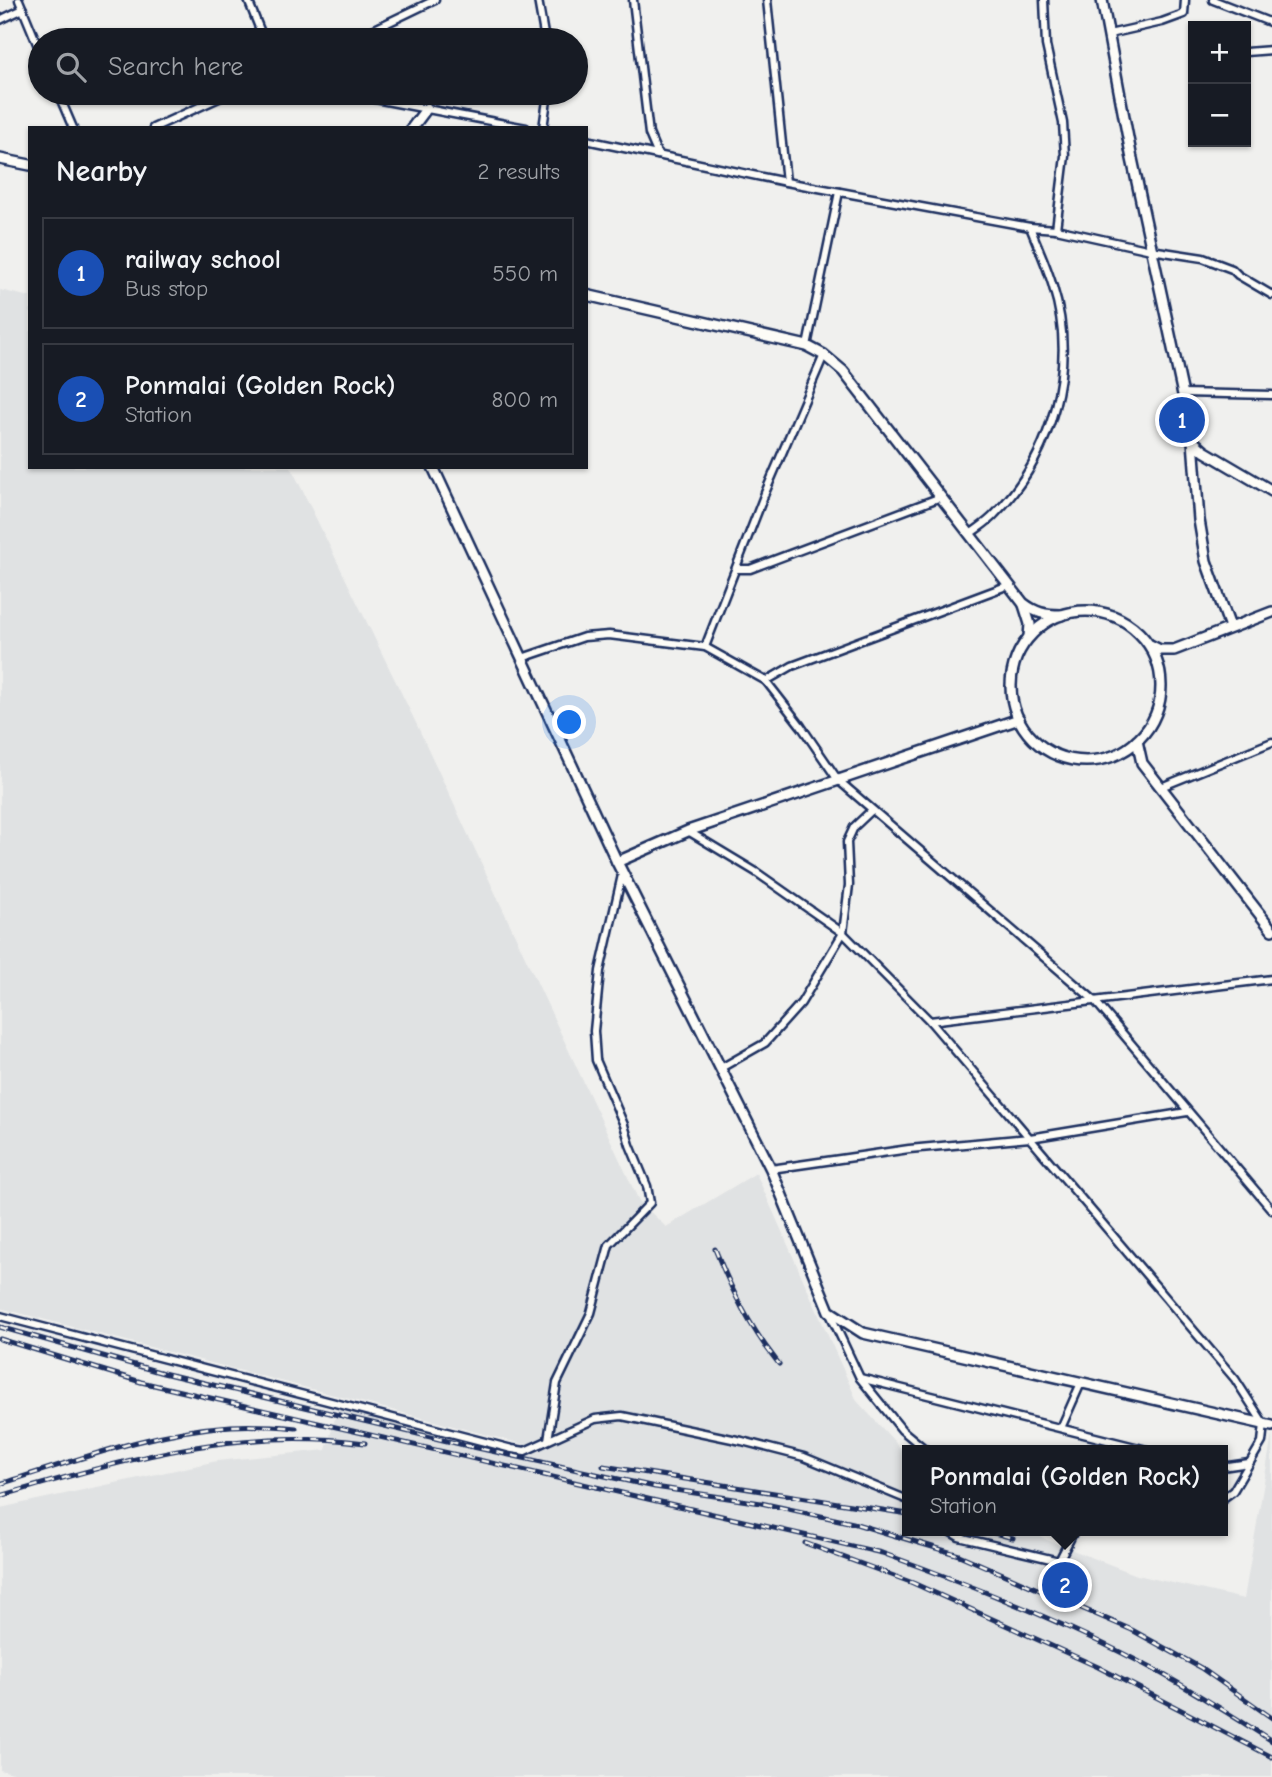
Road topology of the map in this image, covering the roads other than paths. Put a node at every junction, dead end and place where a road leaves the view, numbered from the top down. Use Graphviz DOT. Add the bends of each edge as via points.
graph roads {
  1 [pos="19,0"];
  2 [pos="248,0"];
  3 [pos="435,0"];
  4 [pos="538,0"];
  5 [pos="633,0"];
  6 [pos="767,0"];
  7 [pos="1044,0"];
  8 [pos="1102,0"];
  9 [pos="1185,0"];
  10 [pos="1213,0"];
  11 [pos="23,9"];
  12 [pos="0,20"];
  13 [pos="1272,23"];
  14 [pos="31,28"];
  15 [pos="259,28"];
  16 [pos="377,28"];
  17 [pos="543,28"];
  18 [pos="1109,34"];
  19 [pos="1272,50"];
  20 [pos="1251,52"];
  21 [pos="63,105"];
  22 [pos="204,105"];
  23 [pos="410,105"];
  24 [pos="546,105"];
  25 [pos="427,108"];
  26 [pos="72,126"];
  27 [pos="157,126"];
  28 [pos="414,126"];
  29 [pos="516,126"];
  30 [pos="543,126"];
  31 [pos="588,140"];
  32 [pos="658,155"];
  33 [pos="0,159"];
  34 [pos="28,165"];
  35 [pos="786,183"];
  36 [pos="839,192"];
  37 [pos="1030,227"];
  38 [pos="1056,229"];
  39 [pos="1151,250"];
  40 [pos="588,295"];
  41 [pos="1272,295"];
  42 [pos="807,346"];
  43 [pos="824,355"];
  44 [pos="1182,393"];
  45 [pos="1272,395"];
  46 [pos="1193,442"];
  47 [pos="434,469"];
  48 [pos="1272,491"];
  49 [pos="941,497"];
  50 [pos="970,534"];
  51 [pos="737,569"];
  52 [pos="1009,585"];
  53 [pos="1023,603"];
  54 [pos="1272,611"];
  55 [pos="1061,615"];
  56 [pos="1230,627"];
  57 [pos="1029,637"];
  58 [pos="1148,644"];
  59 [pos="705,647"];
  60 [pos="1174,650"];
  61 [pos="522,658"];
  62 [pos="1160,672"];
  63 [pos="766,681"];
  64 [pos="1019,719"];
  65 [pos="1137,741"];
  66 [pos="1272,742"];
  67 [pos="1120,752"];
  68 [pos="1142,762"];
  69 [pos="838,780"];
  70 [pos="1161,787"];
  71 [pos="872,810"];
  72 [pos="688,831"];
  73 [pos="617,862"];
  74 [pos="623,873"];
  75 [pos="1272,930"];
  76 [pos="843,933"];
  77 [pos="1272,979"];
  78 [pos="1095,1001"];
  79 [pos="930,1021"];
  80 [pos="722,1068"];
  81 [pos="1187,1112"];
  82 [pos="1030,1138"];
  83 [pos="771,1169"];
  84 [pos="1272,1210"];
  85 [pos="829,1311"];
  86 [pos="0,1317"];
  87 [pos="860,1378"];
  88 [pos="1081,1383"];
  89 [pos="1268,1425"];
  90 [pos="1061,1428"];
  91 [pos="548,1440"];
  92 [pos="920,1445"];
  93 [pos="1127,1445"];
  94 [pos="1249,1463"];
  95 [pos="1228,1466"];
  96 [pos="1228,1495"];
  97 [pos="902,1498"];
  98 [pos="957,1536"];
  99 [pos="1072,1536"];
  1 -- 11 [label="street"];
  2 -- 15 [label="street"];
  3 -- 16 [label="street"];
  4 -- 17 [label="street"];
  5 -- 32 [label="street" via="649,134"];
  6 -- 35 [label="street"];
  7 -- 38 [label="street" via="1045,44 1064,134"];
  8 -- 18 [label="street"];
  9 -- 18 [label="street" via="1184,14"];
  10 -- 13 [label="street"];
  11 -- 12 [label="street"];
  11 -- 14 [label="street"];
  18 -- 39 [label="street"];
  19 -- 20 [label="street"];
  21 -- 26 [label="street"];
  22 -- 27 [label="street"];
  23 -- 25 [label="street"];
  24 -- 30 [label="street"];
  25 -- 28 [label="street"];
  25 -- 29 [label="street"];
  31 -- 32 [label="street"];
  32 -- 35 [label="street"];
  33 -- 34 [label="street"];
  35 -- 36 [label="street"];
  36 -- 37 [label="street"];
  36 -- 42 [label="street"];
  37 -- 38 [label="street"];
  37 -- 50 [label="street" via="1058,310 1062,342 1059,387 1034,461 994,515"];
  38 -- 39 [label="street"];
  39 -- 41 [label="street" via="1203,258 1232,269"];
  39 -- 44 [label="street"];
  40 -- 42 [label="street"];
  42 -- 43 [label="street"];
  43 -- 49 [label="street" via="843,371"];
  43 -- 51 [label="street"];
  44 -- 45 [label="street"];
  44 -- 46 [label="street"];
  46 -- 48 [label="street"];
  46 -- 56 [label="street" via="1206,561"];
  47 -- 61 [label="street"];
  49 -- 50 [label="street"];
  49 -- 51 [label="street" via="750,569"];
  50 -- 52 [label="street"];
  51 -- 59 [label="street"];
  52 -- 53 [label="street"];
  52 -- 63 [label="street" via="792,666"];
  53 -- 55 [label="street" via="1045,615"];
  53 -- 57 [label="street"];
  54 -- 56 [label="street"];
  55 -- 57 [label="street"];
  55 -- 58 [label="street" via="1090,611 1110,615 1135,629"];
  56 -- 60 [label="street"];
  57 -- 64 [label="street" via="1012,671"];
  58 -- 60 [label="street"];
  58 -- 62 [label="street"];
  59 -- 61 [label="street" via="609,635 584,637"];
  59 -- 63 [label="street"];
  60 -- 62 [label="street"];
  61 -- 73 [label="street"];
  62 -- 65 [label="street" via="1157,709"];
  63 -- 69 [label="street"];
  64 -- 67 [label="street" via="1037,742 1063,757 1092,760"];
  64 -- 69 [label="street"];
  65 -- 67 [label="street"];
  65 -- 68 [label="street"];
  66 -- 70 [label="street"];
  67 -- 68 [label="street"];
  68 -- 70 [label="street"];
  69 -- 71 [label="street"];
  69 -- 72 [label="street"];
  70 -- 75 [label="street"];
  71 -- 76 [label="street" via="854,827 847,842 849,885"];
  71 -- 78 [label="street"];
  72 -- 73 [label="street"];
  72 -- 76 [label="street"];
  73 -- 74 [label="street"];
  74 -- 80 [label="street"];
  74 -- 91 [label="street" via="600,971 594,1031 597,1060 625,1125 650,1203 609,1245 591,1313 557,1383"];
  76 -- 79 [label="street"];
  76 -- 80 [label="street" via="801,1003 765,1042"];
  77 -- 78 [label="street"];
  78 -- 79 [label="street"];
  78 -- 81 [label="street"];
  79 -- 82 [label="street"];
  80 -- 83 [label="street"];
  81 -- 82 [label="street"];
  81 -- 84 [label="street"];
  82 -- 83 [label="street"];
  82 -- 89 [label="street" via="1235,1379"];
  83 -- 85 [label="street"];
  85 -- 87 [label="street"];
  85 -- 88 [label="street" via="863,1333"];
  86 -- 91 [label="street" via="512,1449 525,1451"];
  87 -- 90 [label="street"];
  87 -- 92 [label="street"];
  88 -- 89 [label="street"];
  88 -- 90 [label="street"];
  89 -- 94 [label="street"];
  90 -- 93 [label="street"];
  91 -- 97 [label="street" via="595,1419 622,1416 804,1457"];
  94 -- 95 [label="street"];
  94 -- 96 [label="street"];
  98 -- 99 [label="street" via="1059,1561"];
}
